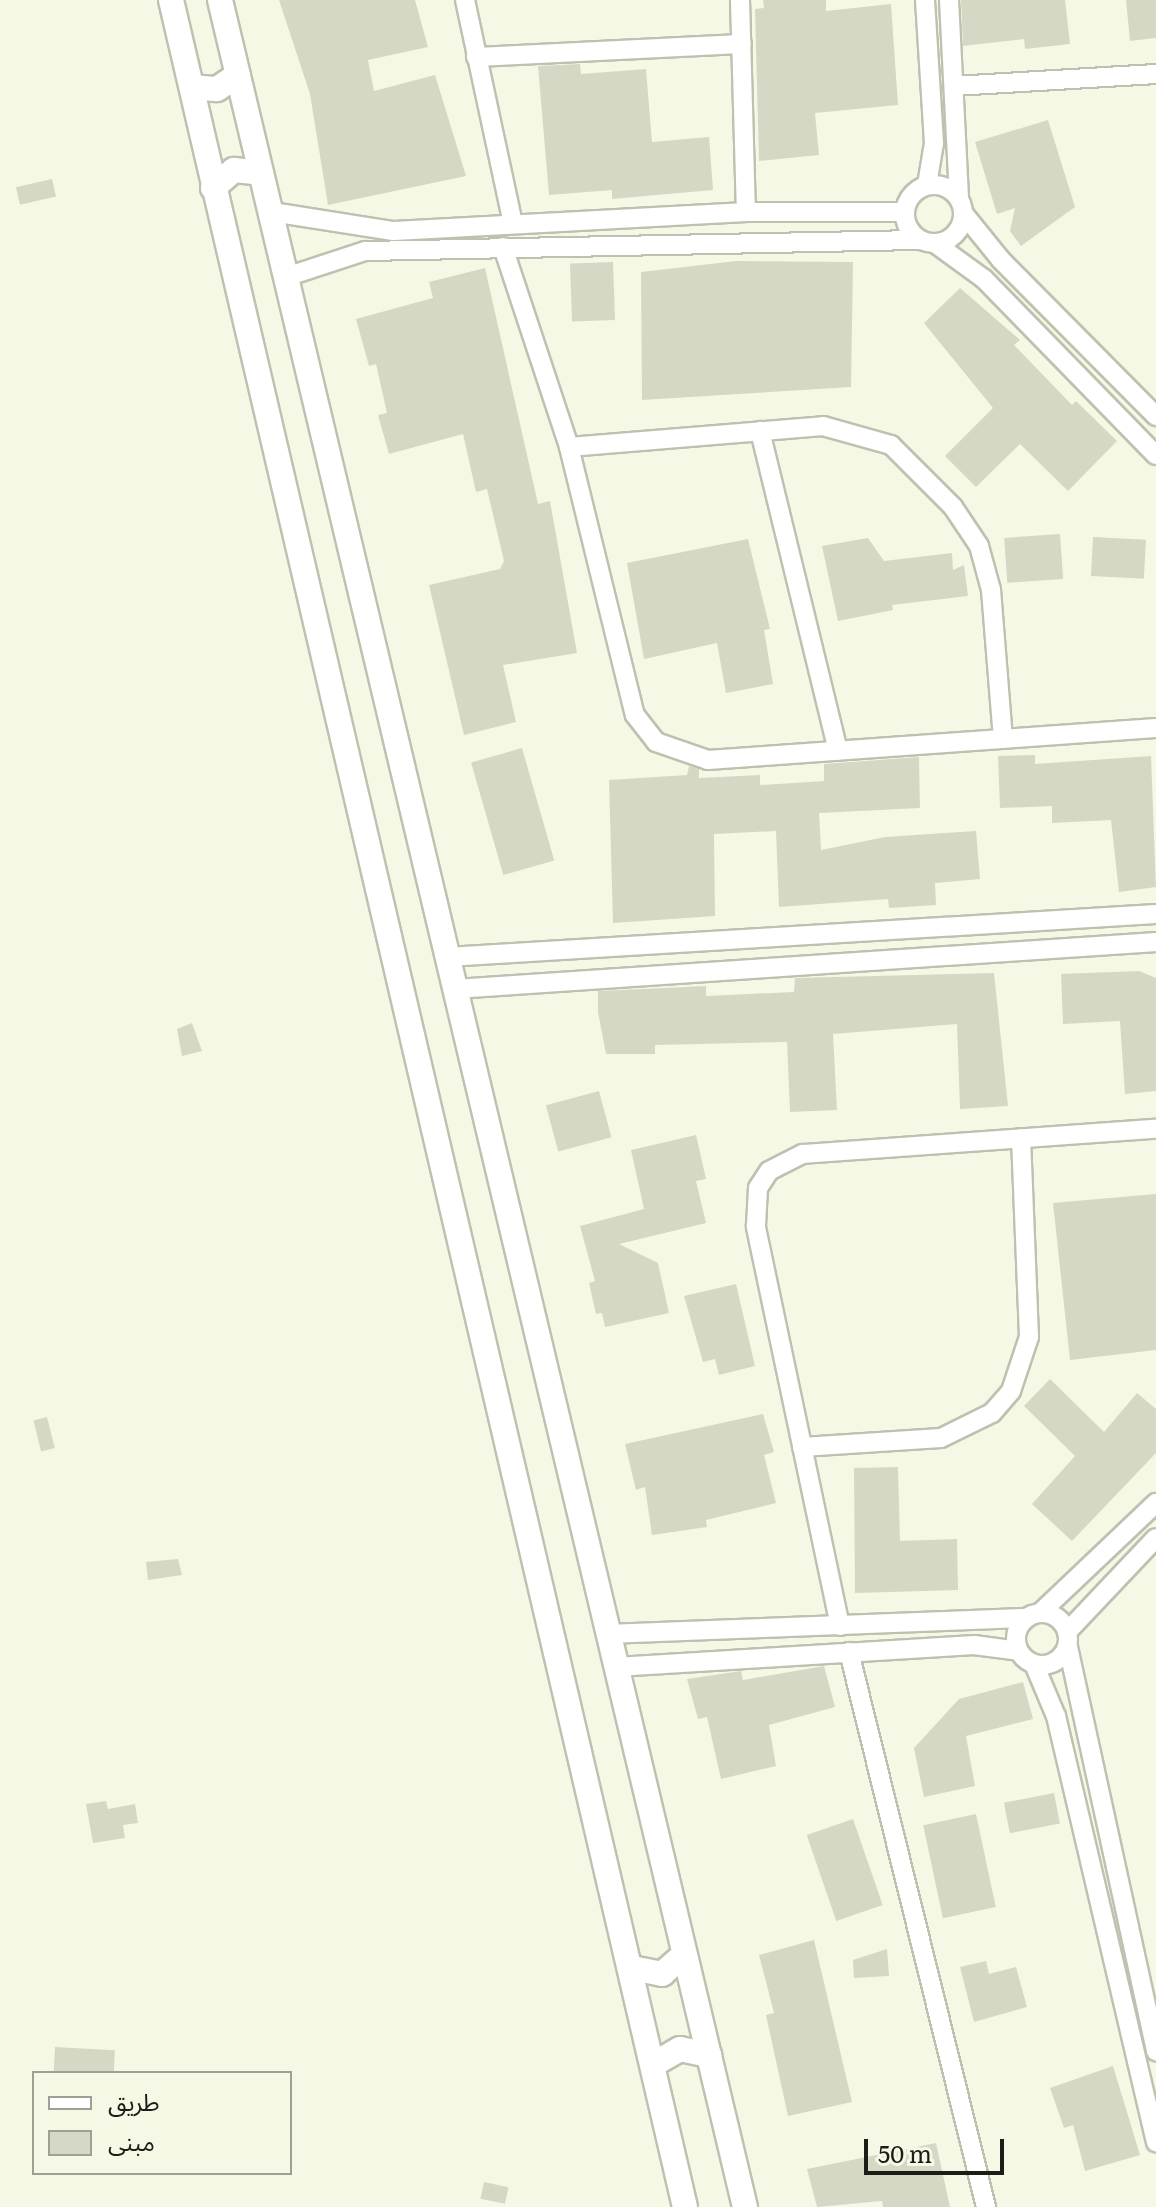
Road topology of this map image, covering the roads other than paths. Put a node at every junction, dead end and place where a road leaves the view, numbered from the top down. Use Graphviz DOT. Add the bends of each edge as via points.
graph roads {
  1 [pos="171,0"];
  2 [pos="220,0"];
  3 [pos="465,0"];
  4 [pos="740,0"];
  5 [pos="925,0"];
  6 [pos="949,0"];
  7 [pos="950,26"];
  8 [pos="927,28"];
  9 [pos="742,44"];
  10 [pos="476,57"];
  11 [pos="1156,74"];
  12 [pos="238,75"];
  13 [pos="954,86"];
  14 [pos="192,87"];
  15 [pos="261,173"];
  16 [pos="927,185"];
  17 [pos="213,188"];
  18 [pos="961,205"];
  19 [pos="272,212"];
  20 [pos="746,212"];
  21 [pos="905,212"];
  22 [pos="659,217"];
  23 [pos="513,223"];
  24 [pos="928,242"];
  25 [pos="663,243"];
  26 [pos="503,247"];
  27 [pos="286,277"];
  28 [pos="1156,416"];
  29 [pos="760,431"];
  30 [pos="569,447"];
  31 [pos="1156,455"];
  32 [pos="1156,728"];
  33 [pos="1003,739"];
  34 [pos="838,751"];
  35 [pos="1156,914"];
  36 [pos="901,931"];
  37 [pos="733,941"];
  38 [pos="1156,942"];
  39 [pos="447,957"];
  40 [pos="904,959"];
  41 [pos="735,970"];
  42 [pos="455,989"];
  43 [pos="1156,1129"];
  44 [pos="1021,1138"];
  45 [pos="802,1447"];
  46 [pos="1156,1503"];
  47 [pos="1156,1538"];
  48 [pos="1034,1615"];
  49 [pos="840,1626"];
  50 [pos="609,1634"];
  51 [pos="1068,1639"];
  52 [pos="1019,1651"];
  53 [pos="849,1652"];
  54 [pos="1034,1664"];
  55 [pos="616,1667"];
  56 [pos="685,1954"];
  57 [pos="632,1968"];
  58 [pos="1151,2012"];
  59 [pos="1156,2052"];
  60 [pos="709,2055"];
  61 [pos="654,2064"];
  62 [pos="1156,2142"];
  63 [pos="685,2207"];
  64 [pos="745,2207"];
  65 [pos="986,2207"];
  1 -- 14 [label="street"];
  2 -- 12 [label="street"];
  3 -- 10 [label="street"];
  4 -- 9 [label="street"];
  5 -- 8 [label="street"];
  6 -- 7 [label="street"];
  7 -- 8 [label="street"];
  7 -- 13 [label="street"];
  8 -- 16 [label="street" via="934,143"];
  9 -- 10 [label="street"];
  9 -- 20 [label="street"];
  10 -- 23 [label="street"];
  11 -- 13 [label="street"];
  12 -- 14 [label="street" via="217,89"];
  12 -- 15 [label="street"];
  13 -- 18 [label="street"];
  14 -- 17 [label="street"];
  15 -- 17 [label="street" via="234,170"];
  15 -- 19 [label="street"];
  16 -- 18 [label="street" via="945,186"];
  16 -- 21 [label="street" via="914,192"];
  17 -- 57 [label="street"];
  18 -- 24 [label="street" via="959,230"];
  18 -- 28 [label="street" via="1001,260"];
  19 -- 23 [label="street" via="372,230"];
  19 -- 27 [label="street"];
  20 -- 21 [label="street"];
  20 -- 22 [label="street"];
  21 -- 24 [label="street"];
  22 -- 23 [label="street"];
  22 -- 25 [label="street"];
  24 -- 25 [label="street"];
  24 -- 31 [label="street" via="984,279"];
  25 -- 26 [label="street"];
  26 -- 27 [label="street" via="365,251"];
  26 -- 30 [label="street"];
  27 -- 39 [label="street"];
  29 -- 30 [label="street"];
  29 -- 33 [label="street" via="823,426 880,439 910,458 953,507 987,567"];
  29 -- 34 [label="street"];
  30 -- 34 [label="street" via="643,729 689,758"];
  32 -- 33 [label="street"];
  33 -- 34 [label="street"];
  35 -- 36 [label="street"];
  36 -- 37 [label="street"];
  36 -- 40 [label="street"];
  37 -- 39 [label="street"];
  37 -- 41 [label="street"];
  38 -- 40 [label="street"];
  39 -- 42 [label="street"];
  40 -- 41 [label="street"];
  41 -- 42 [label="street"];
  42 -- 50 [label="street"];
  43 -- 44 [label="street"];
  44 -- 45 [label="street" via="1029,1337 1011,1391 968,1429 941,1438"];
  44 -- 45 [label="street" via="803,1154 769,1171 758,1188 754,1216"];
  45 -- 49 [label="street"];
  46 -- 48 [label="street"];
  47 -- 51 [label="street"];
  48 -- 49 [label="street"];
  48 -- 51 [label="street" via="1057,1617"];
  48 -- 52 [label="street" via="1016,1637"];
  49 -- 50 [label="street"];
  50 -- 55 [label="street"];
  51 -- 54 [label="street" via="1058,1660"];
  51 -- 58 [label="street"];
  52 -- 53 [label="street" via="974,1645"];
  52 -- 54 [label="street"];
  53 -- 55 [label="street"];
  53 -- 65 [label="street"];
  54 -- 62 [label="street" via="1056,1716"];
  55 -- 56 [label="street"];
  56 -- 57 [label="street" via="662,1974"];
  56 -- 60 [label="street"];
  57 -- 61 [label="street"];
  58 -- 59 [label="street"];
  60 -- 61 [label="street" via="680,2049"];
  60 -- 64 [label="street"];
  61 -- 63 [label="street"];
}
